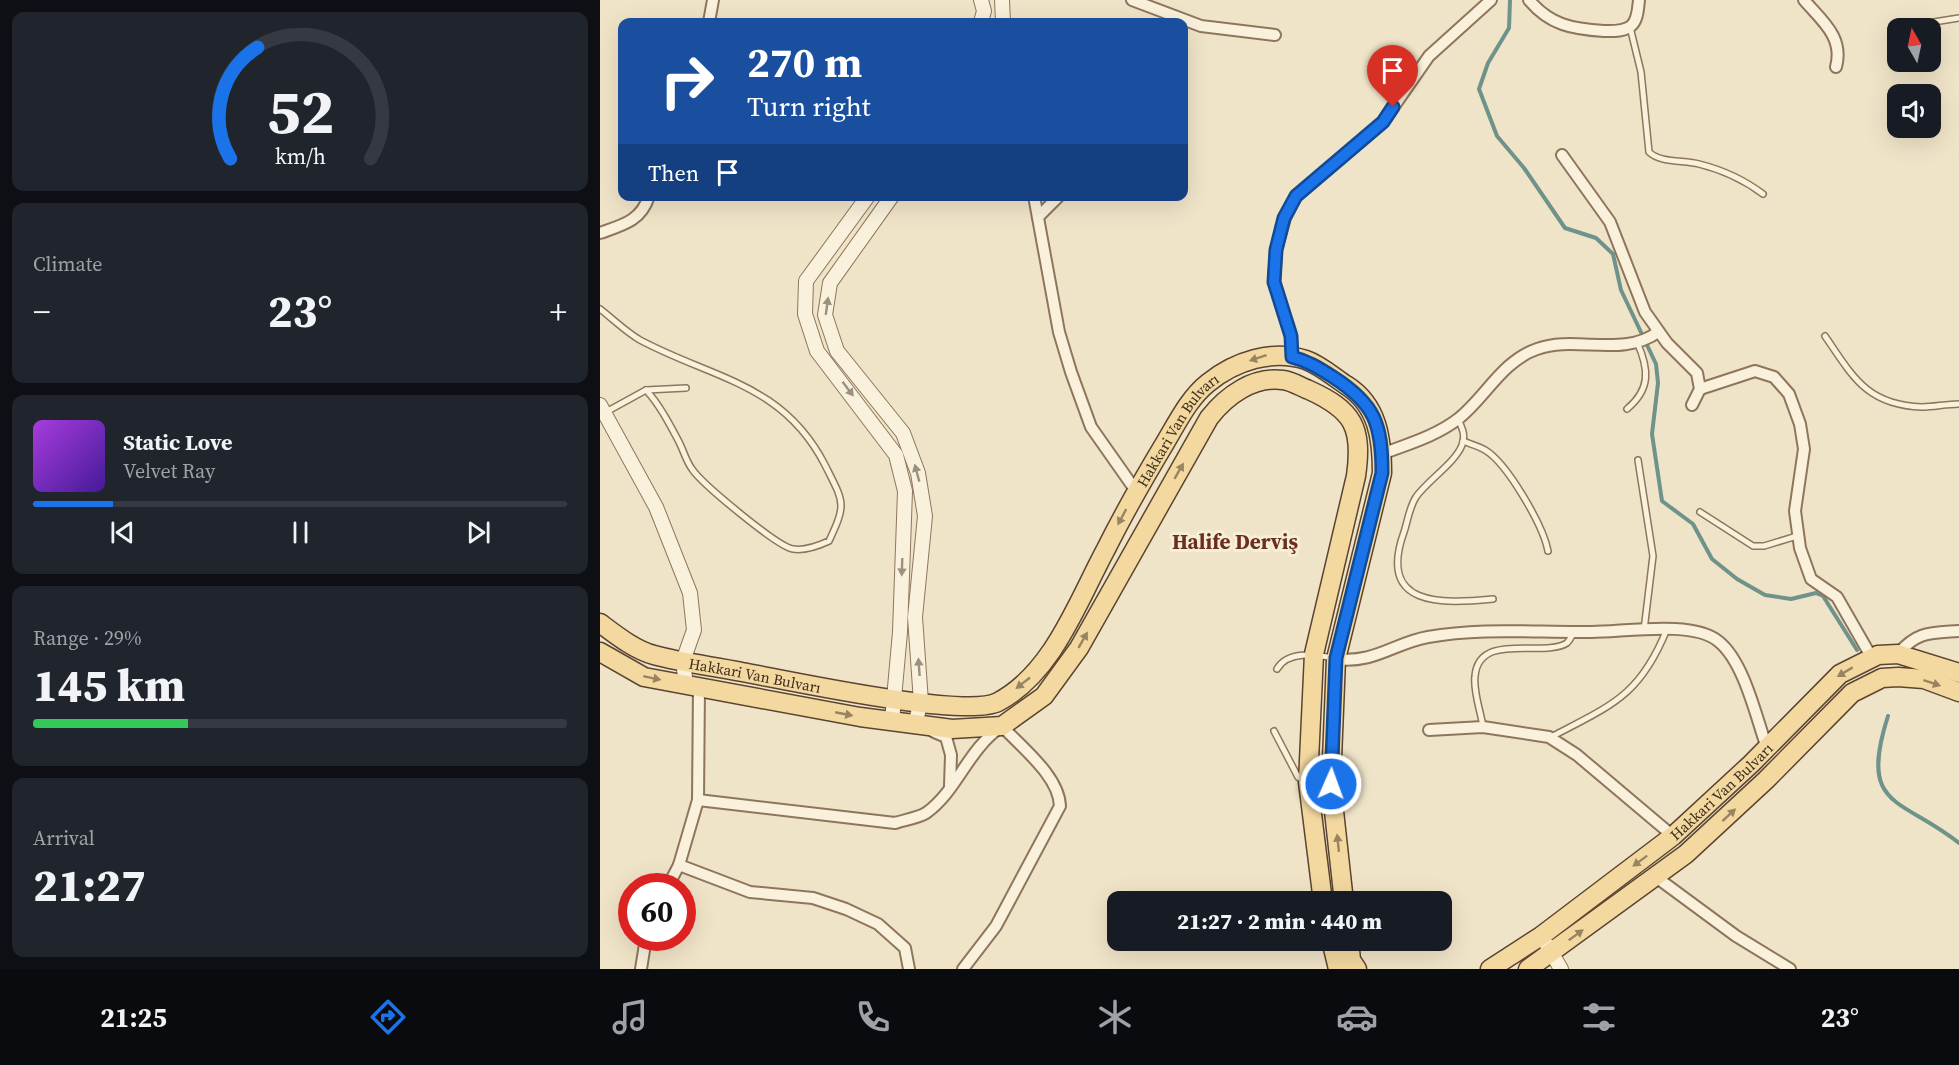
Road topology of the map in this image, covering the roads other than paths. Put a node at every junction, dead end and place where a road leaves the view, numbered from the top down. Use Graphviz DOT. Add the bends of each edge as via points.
graph roads {
  1 [pos="713,0"];
  2 [pos="981,0"];
  3 [pos="1002,0"];
  4 [pos="1132,0"];
  5 [pos="1491,0"];
  6 [pos="1529,0"];
  7 [pos="1639,0"];
  8 [pos="1804,0"];
  9 [pos="710,18"];
  10 [pos="982,18"];
  11 [pos="1003,18"];
  12 [pos="1180,18"];
  13 [pos="1959,18"];
  14 [pos="1188,21"];
  15 [pos="1941,21"];
  16 [pos="1630,27"];
  17 [pos="1275,35"];
  18 [pos="1836,67"];
  19 [pos="1562,155"];
  20 [pos="1762,194"];
  21 [pos="648,201"];
  22 [pos="864,201"];
  23 [pos="888,201"];
  24 [pos="1035,201"];
  25 [pos="1054,201"];
  26 [pos="1038,217"];
  27 [pos="600,233"];
  28 [pos="600,309"];
  29 [pos="1655,334"];
  30 [pos="1825,336"];
  31 [pos="1639,342"];
  32 [pos="1292,357"];
  33 [pos="686,388"];
  34 [pos="1700,389"];
  35 [pos="646,390"];
  36 [pos="1959,404"];
  37 [pos="1692,405"];
  38 [pos="602,409"];
  39 [pos="1627,409"];
  40 [pos="1458,419"];
  41 [pos="1463,441"];
  42 [pos="1382,454"];
  43 [pos="1638,460"];
  44 [pos="1136,491"];
  45 [pos="1700,512"];
  46 [pos="1797,536"];
  47 [pos="1548,551"];
  48 [pos="1493,599"];
  49 [pos="600,623"];
  50 [pos="1667,629"];
  51 [pos="1644,630"];
  52 [pos="1959,631"];
  53 [pos="1575,632"];
  54 [pos="600,652"];
  55 [pos="1314,654"];
  56 [pos="1898,654"];
  57 [pos="1336,658"];
  58 [pos="1872,658"];
  59 [pos="683,661"];
  60 [pos="1278,669"];
  61 [pos="1959,672"];
  62 [pos="1898,677"];
  63 [pos="693,686"];
  64 [pos="1959,692"];
  65 [pos="893,698"];
  66 [pos="921,702"];
  67 [pos="892,721"];
  68 [pos="915,724"];
  69 [pos="1002,726"];
  70 [pos="1483,727"];
  71 [pos="1429,730"];
  72 [pos="1274,731"];
  73 [pos="1549,737"];
  74 [pos="1767,748"];
  75 [pos="1308,782"];
  76 [pos="1331,784"];
  77 [pos="950,789"];
  78 [pos="698,801"];
  79 [pos="1673,836"];
  80 [pos="679,865"];
  81 [pos="675,873"];
  82 [pos="1656,877"];
  83 [pos="1322,891"];
  84 [pos="1343,891"];
  85 [pos="1541,936"];
  86 [pos="644,951"];
  87 [pos="1333,951"];
  88 [pos="1350,951"];
  89 [pos="1556,961"];
  90 [pos="641,969"];
  91 [pos="909,969"];
  92 [pos="963,969"];
  93 [pos="1338,969"];
  94 [pos="1357,969"];
  95 [pos="1490,969"];
  96 [pos="1528,969"];
  97 [pos="1790,969"];
  1 -- 9 [label="street"];
  2 -- 10 [label="street"];
  3 -- 11 [label="street"];
  4 -- 12 [label="street"];
  5 -- 32 [label="street" via="1429,56 1383,122 1296,196 1284,218 1274,282 1291,336"];
  6 -- 16 [label="street" via="1546,17 1573,29 1618,31"];
  7 -- 16 [label="street" via="1636,19"];
  8 -- 18 [label="street" via="1833,33 1838,53"];
  13 -- 15 [label="lane"];
  14 -- 17 [label="street"];
  16 -- 20 [label="lane" via="1642,81 1649,153 1723,171"];
  19 -- 29 [label="street" via="1610,222"];
  21 -- 27 [label="street" via="645,210 628,223"];
  22 -- 65 [label="street, one-way" via="806,280 805,314 817,351 896,455 905,491 900,632"];
  66 -- 23 [label="street, one-way" via="915,617 925,516 918,473 903,433 837,351 825,315 830,283"];
  24 -- 26 [label="street"];
  25 -- 26 [label="street"];
  26 -- 44 [label="street" via="1059,332 1071,372 1091,427"];
  28 -- 35 [label="lane" via="639,339 742,383 773,402 798,426 821,458 840,495 843,509 829,541 792,549 733,507 692,469"];
  29 -- 31 [label="street"];
  29 -- 34 [label="street" via="1695,370"];
  30 -- 36 [label="lane" via="1855,379 1874,396 1910,406"];
  31 -- 39 [label="lane" via="1647,378 1640,397"];
  31 -- 40 [label="street" via="1534,350 1501,373"];
  32 -- 42 [label="main road, Hakkari Van Bulvarı" via="1309,361 1356,391 1380,432"];
  32 -- 44 [label="main road, Hakkari Van Bulvarı, one-way" via="1268,355 1237,365 1207,384 1188,405"];
  33 -- 35 [label="lane"];
  34 -- 37 [label="street"];
  34 -- 46 [label="street" via="1755,371 1774,377 1789,394 1800,424 1803,450 1795,511"];
  35 -- 38 [label="lane"];
  38 -- 59 [label="street" via="656,507 690,594 694,630"];
  40 -- 41 [label="lane"];
  40 -- 42 [label="street" via="1431,435"];
  41 -- 47 [label="lane" via="1487,450 1513,481 1538,519"];
  41 -- 48 [label="lane" via="1460,450 1412,504 1399,547 1398,573 1410,590 1427,600 1448,603"];
  42 -- 57 [label="main road, Hakkari Van Bulvarı" via="1382,473"];
  43 -- 51 [label="lane" via="1653,556"];
  44 -- 66 [label="main road, Hakkari Van Bulvarı, one-way" via="1060,635 1029,679 995,704 954,706"];
  45 -- 46 [label="lane" via="1753,546"];
  46 -- 58 [label="street" via="1811,579 1837,597"];
  49 -- 59 [label="main road, Hakkari Van Bulvarı" via="652,655"];
  50 -- 51 [label="street"];
  50 -- 73 [label="lane" via="1654,661 1633,689"];
  50 -- 74 [label="street" via="1707,635 1724,646 1746,686"];
  51 -- 53 [label="street"];
  52 -- 56 [label="street" via="1922,635 1910,640"];
  53 -- 57 [label="street" via="1466,631 1425,637 1372,657"];
  53 -- 70 [label="lane" via="1568,642 1558,646 1493,651 1479,662 1474,677"];
  54 -- 63 [label="main road, Hakkari Van Bulvarı, one-way" via="644,677"];
  55 -- 57 [label="lane"];
  55 -- 60 [label="lane" via="1288,659"];
  69 -- 55 [label="main road, Hakkari Van Bulvarı, one-way" via="1044,696 1078,648 1209,418 1222,401 1265,380 1285,380 1334,401 1356,432 1356,476"];
  55 -- 75 [label="main road, Hakkari Van Bulvarı"];
  56 -- 58 [label="main road, Hakkari Van Bulvarı"];
  56 -- 61 [label="main road, Hakkari Van Bulvarı"];
  56 -- 62 [label="main road"];
  57 -- 76 [label="main road, Hakkari Van Bulvarı"];
  58 -- 74 [label="main road, Hakkari Van Bulvarı, one-way" via="1840,674"];
  59 -- 63 [label="street"];
  59 -- 65 [label="main road, Hakkari Van Bulvarı"];
  62 -- 64 [label="main road, Hakkari Van Bulvarı, one-way" via="1924,679"];
  82 -- 62 [label="main road, Hakkari Van Bulvarı, one-way" via="1758,788 1852,693 1882,678"];
  63 -- 67 [label="main road, Hakkari Van Bulvarı, one-way"];
  63 -- 78 [label="street"];
  65 -- 66 [label="main road, Hakkari Van Bulvarı"];
  65 -- 67 [label="street"];
  66 -- 68 [label="street"];
  67 -- 68 [label="main road, Hakkari Van Bulvarı"];
  68 -- 69 [label="main road, Hakkari Van Bulvarı" via="952,729"];
  68 -- 77 [label="street" via="946,737 951,755"];
  69 -- 77 [label="street" via="967,760"];
  69 -- 92 [label="street" via="1060,794 1060,807 996,926"];
  70 -- 71 [label="street"];
  70 -- 73 [label="street"];
  72 -- 75 [label="lane" via="1298,777"];
  73 -- 79 [label="street" via="1577,755"];
  74 -- 79 [label="main road, Hakkari Van Bulvarı"];
  75 -- 76 [label="lane"];
  75 -- 83 [label="main road, Hakkari Van Bulvarı"];
  84 -- 76 [label="main road, Hakkari Van Bulvarı, one-way"];
  77 -- 78 [label="street" via="925,814 895,823"];
  78 -- 80 [label="street"];
  79 -- 85 [label="main road, Hakkari Van Bulvarı, one-way"];
  80 -- 81 [label="street"];
  80 -- 91 [label="street" via="750,891 813,898 846,909 878,924 904,948"];
  89 -- 82 [label="main road, Hakkari Van Bulvarı, one-way"];
  82 -- 97 [label="street" via="1736,936"];
  85 -- 89 [label="street"];
  85 -- 95 [label="main road, Hakkari Van Bulvarı"];
  86 -- 90 [label="street"];
  87 -- 93 [label="main road"];
  88 -- 94 [label="main road"];
  89 -- 96 [label="main road, Hakkari Van Bulvarı"];
}
